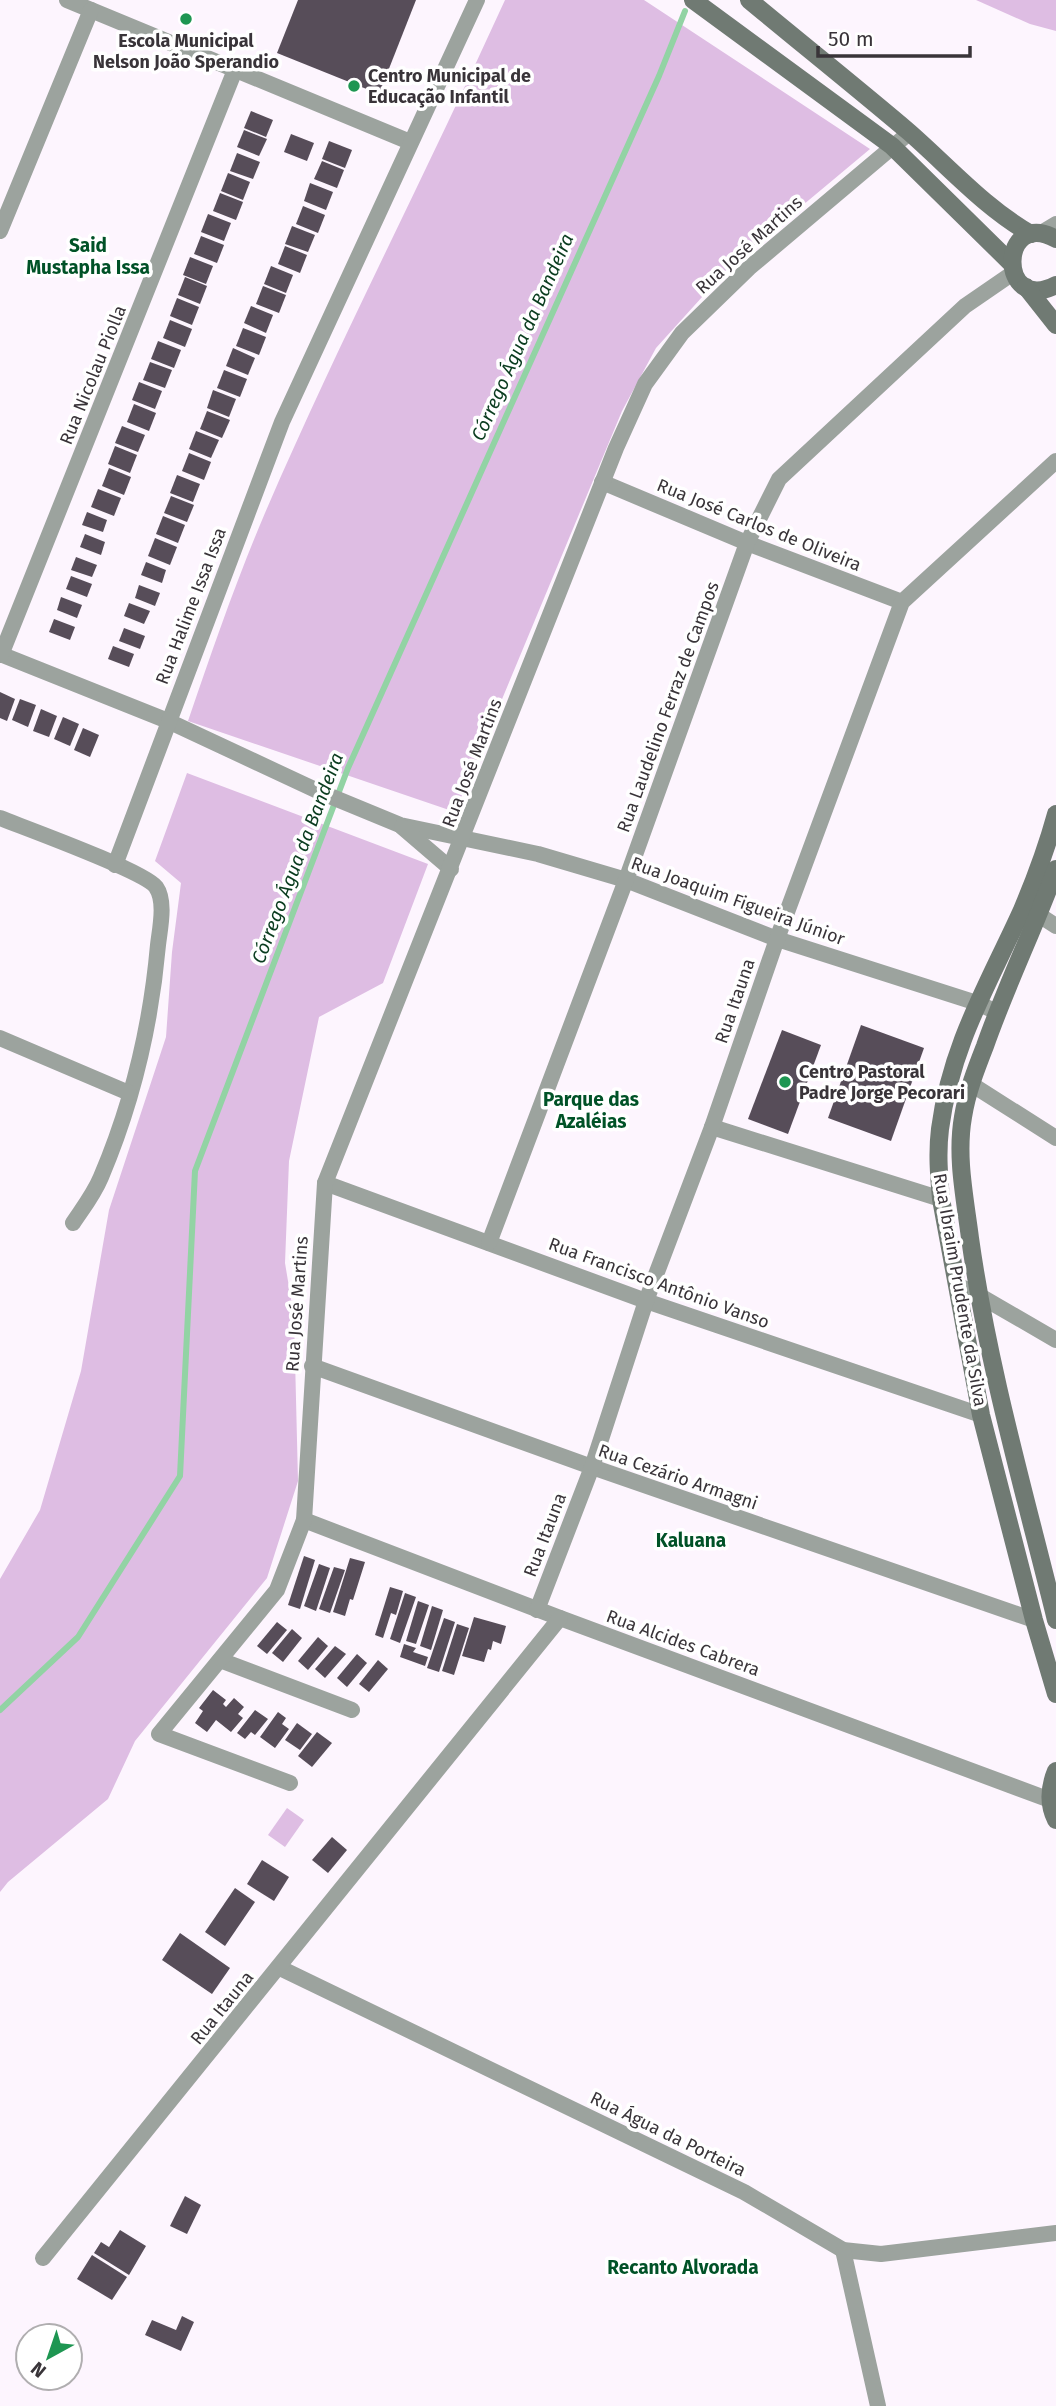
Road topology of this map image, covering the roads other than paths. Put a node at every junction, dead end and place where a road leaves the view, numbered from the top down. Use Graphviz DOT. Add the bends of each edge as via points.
graph roads {
  1 [pos="66,0"];
  2 [pos="477,0"];
  3 [pos="693,0"];
  4 [pos="749,0"];
  5 [pos="91,10"];
  6 [pos="235,70"];
  7 [pos="909,133"];
  8 [pos="410,142"];
  9 [pos="892,146"];
  10 [pos="0,232"];
  11 [pos="1046,233"];
  12 [pos="1012,268"];
  13 [pos="1056,285"];
  14 [pos="1026,287"];
  15 [pos="1056,325"];
  16 [pos="1056,461"];
  17 [pos="602,482"];
  18 [pos="747,543"];
  19 [pos="902,602"];
  20 [pos="1,654"];
  21 [pos="168,721"];
  22 [pos="1056,814"];
  23 [pos="0,818"];
  24 [pos="400,825"];
  25 [pos="463,838"];
  26 [pos="115,865"];
  27 [pos="450,869"];
  28 [pos="1056,869"];
  29 [pos="626,880"];
  30 [pos="1039,915"];
  31 [pos="1056,926"];
  32 [pos="777,939"];
  33 [pos="977,1003"];
  34 [pos="997,1012"];
  35 [pos="0,1038"];
  36 [pos="971,1084"];
  37 [pos="130,1093"];
  38 [pos="712,1127"];
  39 [pos="1056,1138"];
  40 [pos="325,1183"];
  41 [pos="941,1199"];
  42 [pos="73,1223"];
  43 [pos="489,1243"];
  44 [pos="957,1285"];
  45 [pos="980,1296"];
  46 [pos="646,1301"];
  47 [pos="1056,1339"];
  48 [pos="312,1366"];
  49 [pos="981,1415"];
  50 [pos="592,1467"];
  51 [pos="304,1520"];
  52 [pos="537,1610"];
  53 [pos="560,1618"];
  54 [pos="1034,1620"];
  55 [pos="1056,1620"];
  56 [pos="220,1660"];
  57 [pos="1056,1694"];
  58 [pos="352,1710"];
  59 [pos="1056,1771"];
  60 [pos="290,1783"];
  61 [pos="1050,1800"];
  62 [pos="1056,1820"];
  63 [pos="280,1968"];
  64 [pos="1056,2233"];
  65 [pos="843,2250"];
  66 [pos="43,2258"];
  67 [pos="878,2406"];
  1 -- 5 [label="street"];
  2 -- 8 [label="street, Rua Halime Issa Issa"];
  3 -- 9 [label="street"];
  4 -- 7 [label="street"];
  5 -- 6 [label="street"];
  5 -- 10 [label="street"];
  6 -- 8 [label="street"];
  6 -- 20 [label="street, Rua Nicolau Piolla"];
  7 -- 9 [label="street, Rua José Martins"];
  7 -- 11 [label="street" via="1011,223"];
  8 -- 21 [label="street, Rua Halime Issa Issa" via="282,422"];
  9 -- 12 [label="street"];
  9 -- 17 [label="street, Rua José Martins" via="749,268 682,333 645,384"];
  11 -- 12 [label="street" via="1016,245"];
  12 -- 14 [label="street"];
  12 -- 18 [label="street, Rua Laudelino Ferraz de Campos" via="779,479"];
  13 -- 14 [label="street" via="1045,290"];
  14 -- 15 [label="street"];
  16 -- 19 [label="street, Rua Itauna"];
  17 -- 18 [label="street, Rua José Carlos de Oliveira"];
  17 -- 25 [label="street, Rua José Martins"];
  18 -- 19 [label="street, Rua José Carlos de Oliveira"];
  18 -- 29 [label="street, Rua Laudelino Ferraz de Campos"];
  19 -- 32 [label="street, Rua Itauna"];
  20 -- 21 [label="street"];
  21 -- 24 [label="street"];
  21 -- 26 [label="street, Rua Halime Issa Issa"];
  22 -- 33 [label="street, Rua Ibraim Prudente da Silva" via="1022,909"];
  23 -- 26 [label="street"];
  24 -- 25 [label="street, Rua Joaquim Figueira Júnior"];
  24 -- 27 [label="street"];
  25 -- 27 [label="street, Rua José Martins"];
  25 -- 29 [label="street, Rua Joaquim Figueira Júnior"];
  26 -- 37 [label="street" via="155,886 161,911 148,1022"];
  27 -- 40 [label="street, Rua José Martins"];
  28 -- 30 [label="street, Rua Ibraim Prudente da Silva"];
  29 -- 32 [label="street, Rua Joaquim Figueira Júnior"];
  29 -- 43 [label="street, Rua Laudelino Ferraz de Campos"];
  30 -- 31 [label="street"];
  30 -- 34 [label="street, Rua Ibraim Prudente da Silva"];
  32 -- 33 [label="street, Rua Joaquim Figueira Júnior"];
  32 -- 38 [label="street, Rua Itauna"];
  33 -- 34 [label="street, Rua Joaquim Figueira Júnior"];
  33 -- 41 [label="street, Rua Ibraim Prudente da Silva" via="959,1049 944,1109 939,1144"];
  34 -- 36 [label="street, Rua Ibraim Prudente da Silva"];
  35 -- 37 [label="street"];
  36 -- 39 [label="street"];
  36 -- 45 [label="street, Rua Ibraim Prudente da Silva" via="960,1162"];
  37 -- 42 [label="street" via="100,1181"];
  38 -- 41 [label="street"];
  38 -- 46 [label="street, Rua Itauna"];
  40 -- 43 [label="street, Rua Francisco Antônio Vanso"];
  40 -- 48 [label="street, Rua José Martins"];
  41 -- 44 [label="street, Rua Ibraim Prudente da Silva"];
  43 -- 46 [label="street, Rua Francisco Antônio Vanso"];
  44 -- 45 [label="street"];
  44 -- 49 [label="street, Rua Ibraim Prudente da Silva"];
  45 -- 47 [label="street"];
  45 -- 55 [label="street, Rua Ibraim Prudente da Silva"];
  46 -- 49 [label="street, Rua Francisco Antônio Vanso"];
  46 -- 50 [label="street, Rua Itauna"];
  48 -- 50 [label="street, Rua Cezário Armagni"];
  48 -- 51 [label="street, Rua José Martins"];
  49 -- 54 [label="street, Rua Ibraim Prudente da Silva"];
  50 -- 52 [label="street, Rua Itauna"];
  50 -- 54 [label="street, Rua Cezário Armagni"];
  51 -- 52 [label="street, Rua Alcides Cabrera"];
  51 -- 56 [label="street, Rua José Martins" via="277,1590"];
  52 -- 53 [label="street, Rua Alcides Cabrera"];
  53 -- 61 [label="street, Rua Alcides Cabrera"];
  53 -- 63 [label="street, Rua Itauna"];
  54 -- 57 [label="street, Rua Ibraim Prudente da Silva"];
  56 -- 58 [label="street"];
  56 -- 60 [label="street, Rua José Martins" via="159,1734"];
  59 -- 61 [label="street"];
  61 -- 62 [label="street"];
  63 -- 65 [label="street, Rua Água da Porteira" via="744,2192"];
  63 -- 66 [label="street, Rua Itauna"];
  64 -- 65 [label="street, Rua Água da Porteira" via="881,2254"];
  65 -- 67 [label="street"];
}
